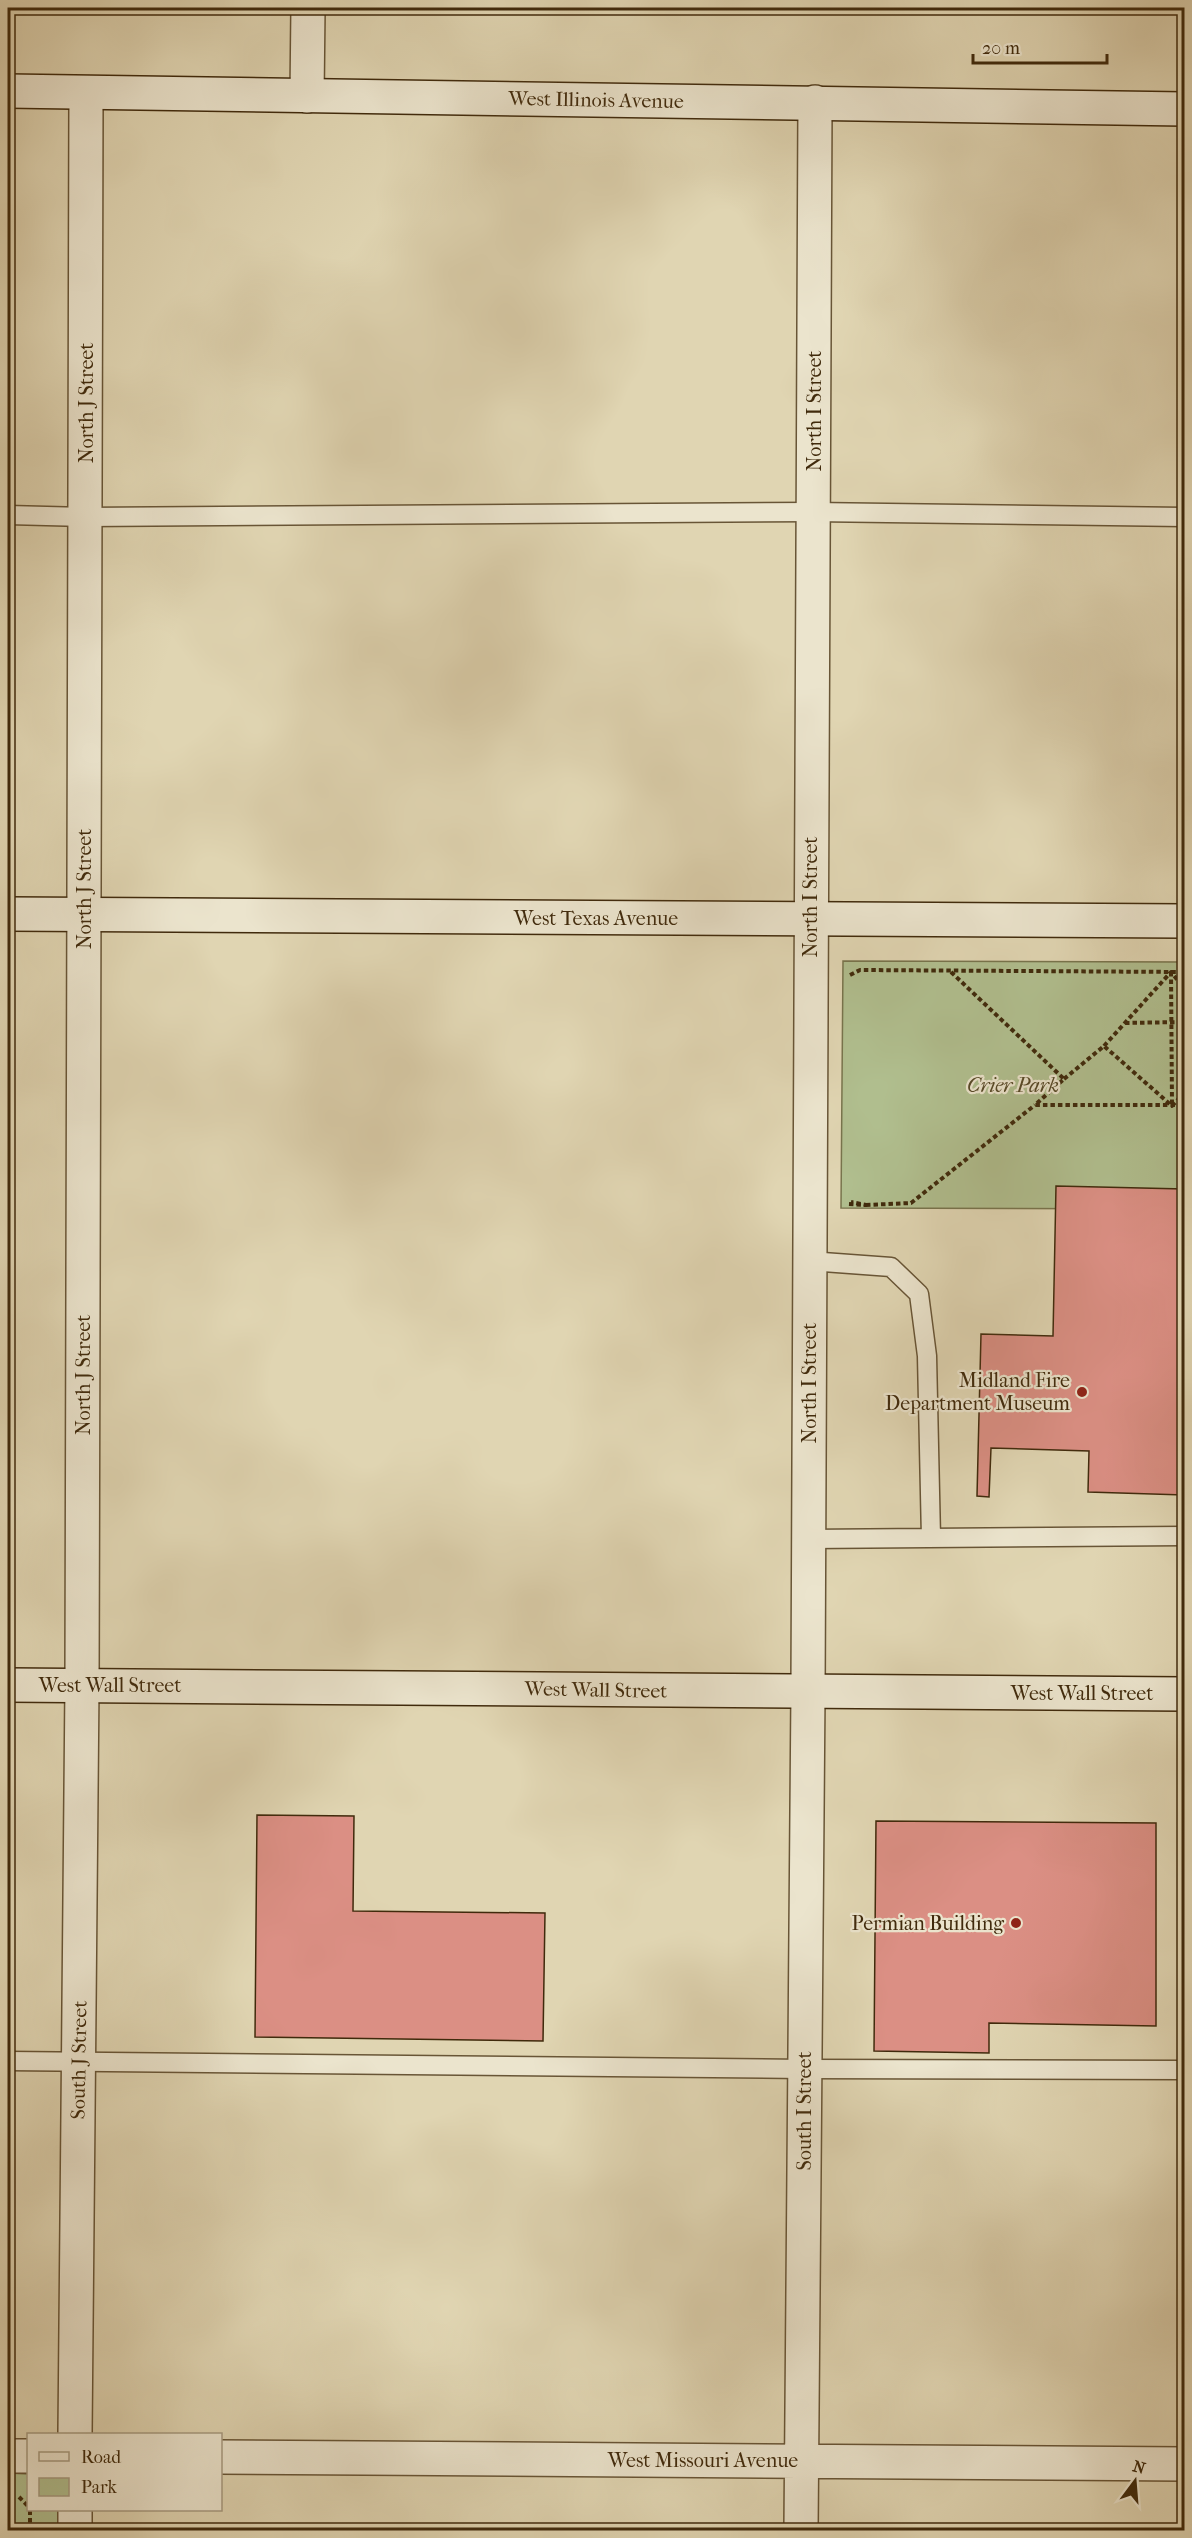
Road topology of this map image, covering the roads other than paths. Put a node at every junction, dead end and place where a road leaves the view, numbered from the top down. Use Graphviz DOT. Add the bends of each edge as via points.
graph roads {
  1 [pos="308,8"];
  2 [pos="8,91"];
  3 [pos="86,93"];
  4 [pos="307,96"];
  5 [pos="815,102"];
  6 [pos="1185,109"];
  7 [pos="813,512"];
  8 [pos="8,515"];
  9 [pos="85,517"];
  10 [pos="1185,517"];
  11 [pos="8,914"];
  12 [pos="84,915"];
  13 [pos="810,920"];
  14 [pos="1185,921"];
  15 [pos="809,1261"];
  16 [pos="1185,1536"];
  17 [pos="931,1538"];
  18 [pos="808,1539"];
  19 [pos="8,1685"];
  20 [pos="82,1685"];
  21 [pos="808,1692"];
  22 [pos="1185,1694"];
  23 [pos="8,2061"];
  24 [pos="79,2061"];
  25 [pos="804,2069"];
  26 [pos="1185,2070"];
  27 [pos="75,2433"];
  28 [pos="8,2456"];
  29 [pos="27,2456"];
  30 [pos="222,2457"];
  31 [pos="801,2461"];
  32 [pos="1185,2464"];
  33 [pos="75,2511"];
  34 [pos="75,2530"];
  35 [pos="801,2530"];
  1 -- 4 [label="street"];
  2 -- 3 [label="street, West Illinois Avenue"];
  3 -- 4 [label="street, West Illinois Avenue"];
  3 -- 9 [label="street, North J Street"];
  4 -- 5 [label="street, West Illinois Avenue"];
  5 -- 6 [label="street, West Illinois Avenue"];
  5 -- 7 [label="street, North I Street"];
  7 -- 9 [label="lane"];
  7 -- 10 [label="lane"];
  7 -- 13 [label="street, North I Street"];
  8 -- 9 [label="lane"];
  9 -- 12 [label="street, North J Street"];
  11 -- 12 [label="street, West Texas Avenue"];
  12 -- 13 [label="street, West Texas Avenue"];
  12 -- 20 [label="street, North J Street"];
  13 -- 14 [label="street, West Texas Avenue"];
  13 -- 15 [label="street, North I Street"];
  15 -- 17 [label="lane" via="891,1267 919,1294 927,1356"];
  15 -- 18 [label="street, North I Street"];
  16 -- 17 [label="lane"];
  17 -- 18 [label="lane"];
  18 -- 21 [label="street, North I Street"];
  19 -- 20 [label="street, West Wall Street"];
  20 -- 21 [label="street, West Wall Street"];
  20 -- 24 [label="street, South J Street"];
  21 -- 22 [label="street, West Wall Street"];
  21 -- 25 [label="street, South I Street"];
  23 -- 24 [label="lane"];
  24 -- 25 [label="lane"];
  24 -- 27 [label="street, South J Street"];
  25 -- 26 [label="lane"];
  25 -- 31 [label="street, South I Street"];
  28 -- 29 [label="street"];
  30 -- 31 [label="street, West Missouri Avenue"];
  31 -- 32 [label="street, West Missouri Avenue"];
  31 -- 35 [label="street, South I Street"];
  33 -- 34 [label="street"];
}
